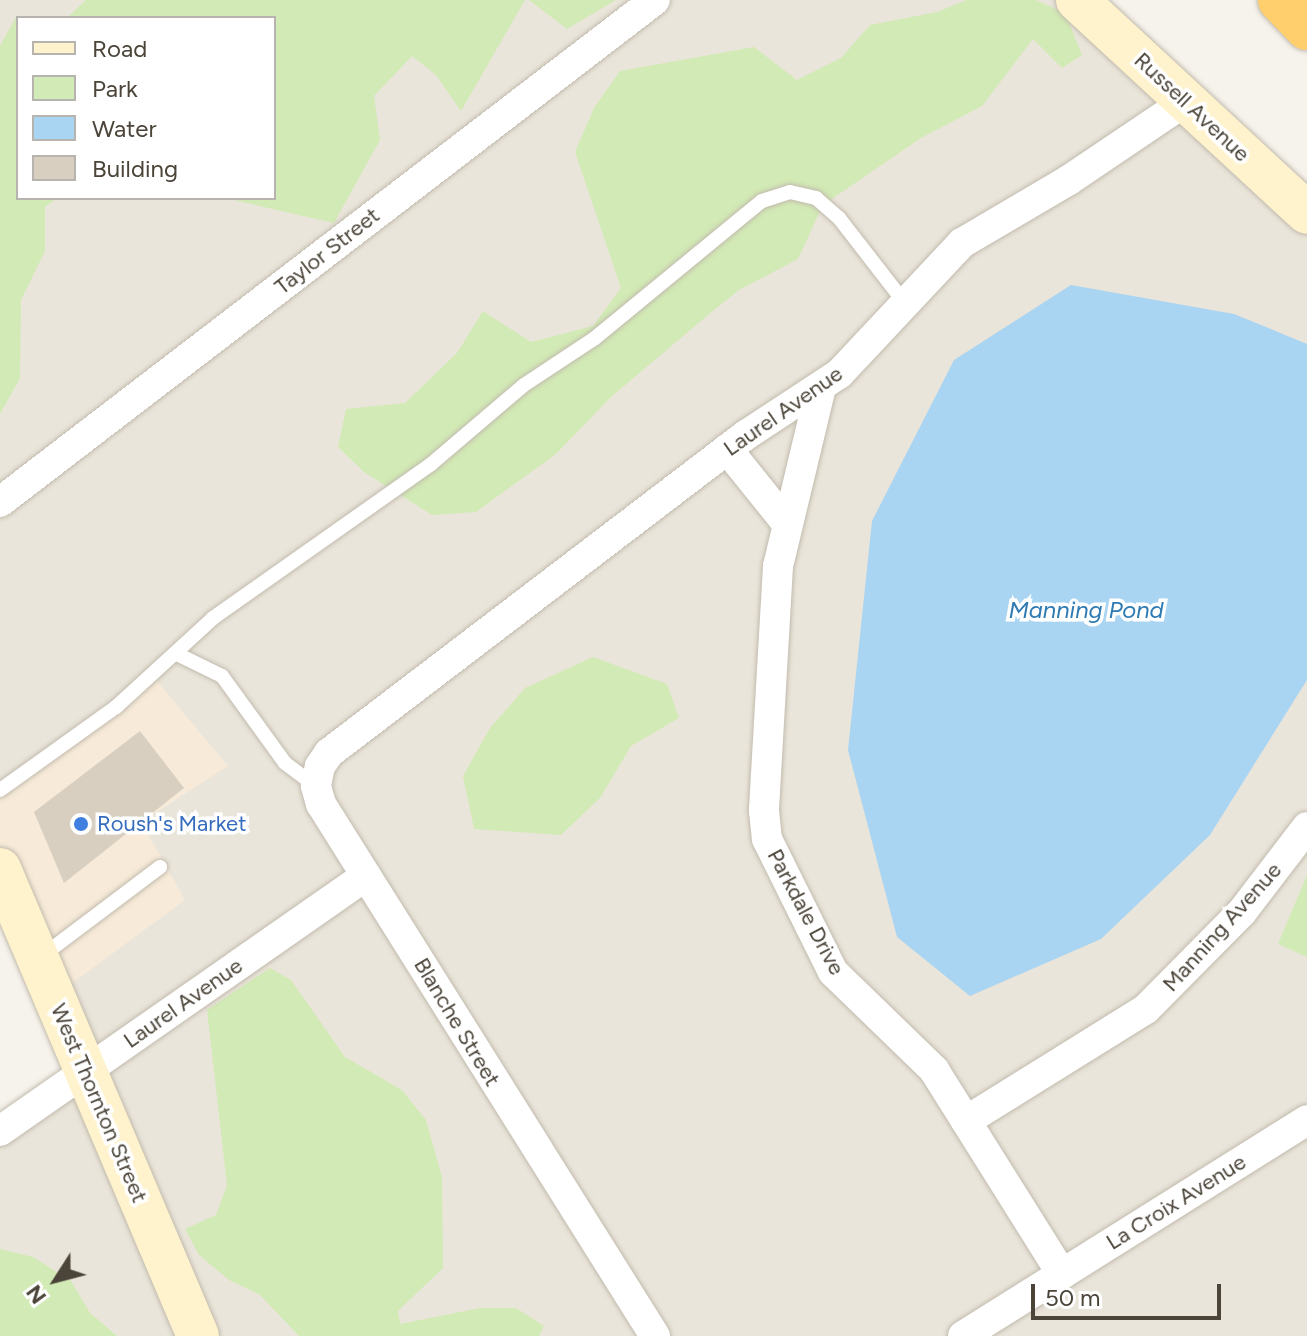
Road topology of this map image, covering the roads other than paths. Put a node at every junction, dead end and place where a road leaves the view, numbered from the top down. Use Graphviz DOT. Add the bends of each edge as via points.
graph roads {
  1 [pos="655,0"];
  2 [pos="1077,0"];
  3 [pos="1280,0"];
  4 [pos="1307,28"];
  5 [pos="1186,101"];
  6 [pos="1307,213"];
  7 [pos="905,303"];
  8 [pos="821,387"];
  9 [pos="727,449"];
  10 [pos="0,502"];
  11 [pos="788,525"];
  12 [pos="177,654"];
  13 [pos="316,786"];
  14 [pos="0,790"];
  15 [pos="1307,827"];
  16 [pos="160,867"];
  17 [pos="0,869"];
  18 [pos="366,876"];
  19 [pos="38,959"];
  20 [pos="85,1072"];
  21 [pos="1307,1120"];
  22 [pos="966,1121"];
  23 [pos="0,1131"];
  24 [pos="1062,1274"];
  25 [pos="198,1336"];
  26 [pos="655,1336"];
  27 [pos="963,1336"];
  1 -- 10 [label="street, Taylor Street"];
  2 -- 5 [label="main road, Russell Avenue"];
  3 -- 4 [label="highway"];
  5 -- 6 [label="main road, Russell Avenue"];
  5 -- 7 [label="street, Laurel Avenue" via="1069,180 962,243"];
  7 -- 8 [label="street, Laurel Avenue"];
  7 -- 12 [label="lane" via="839,218 816,198 790,192 762,201 595,338 524,385 430,465 213,618"];
  8 -- 9 [label="street, Laurel Avenue"];
  8 -- 11 [label="street, Parkdale Drive"];
  9 -- 11 [label="street"];
  9 -- 13 [label="street, Laurel Avenue" via="329,753"];
  11 -- 22 [label="street, Parkdale Drive" via="774,605 767,839 833,972 934,1070"];
  12 -- 13 [label="lane" via="222,676 285,763"];
  12 -- 14 [label="lane" via="116,707"];
  13 -- 18 [label="street, Blanche Street" via="321,804"];
  15 -- 22 [label="street, Manning Avenue" via="1242,912 1146,1009"];
  16 -- 19 [label="lane"];
  17 -- 19 [label="main road, West Thornton Street"];
  18 -- 20 [label="street, Laurel Avenue"];
  18 -- 26 [label="street, Blanche Street"];
  19 -- 20 [label="main road, West Thornton Street"];
  20 -- 23 [label="street, Laurel Avenue"];
  20 -- 25 [label="main road, West Thornton Street"];
  21 -- 24 [label="street, La Croix Avenue"];
  22 -- 24 [label="street, Parkdale Drive"];
  24 -- 27 [label="street, La Croix Avenue"];
}
